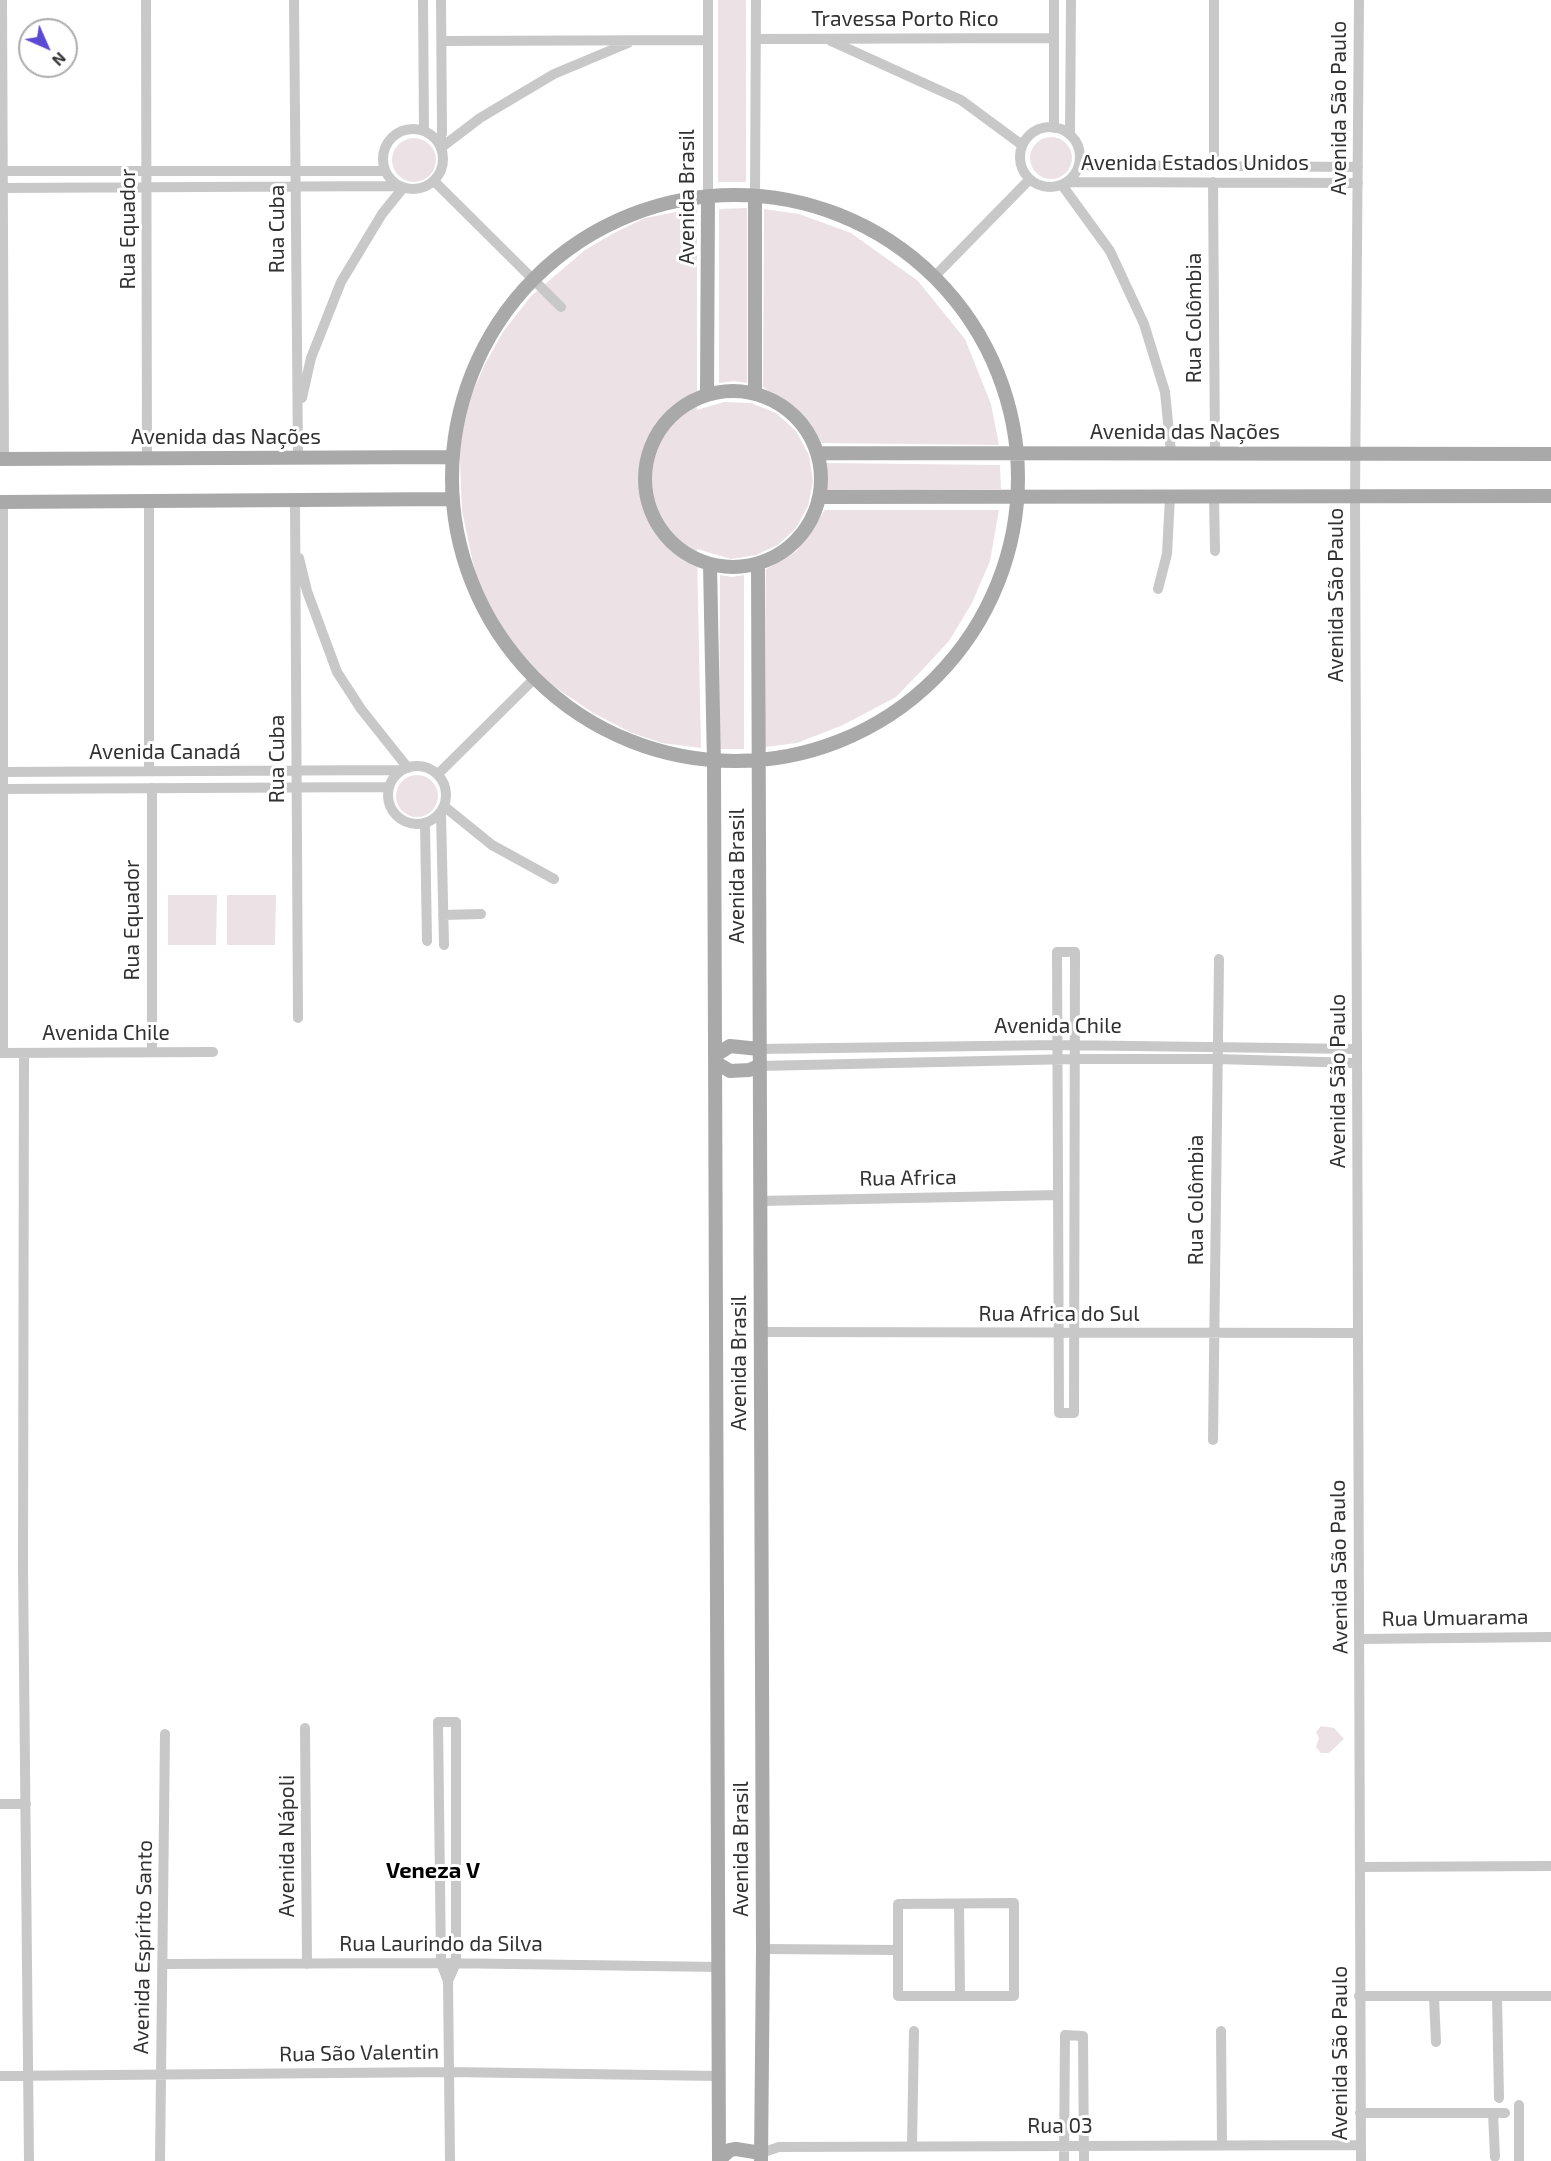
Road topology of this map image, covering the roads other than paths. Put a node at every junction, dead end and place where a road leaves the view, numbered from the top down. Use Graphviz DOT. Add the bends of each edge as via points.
graph roads {
  1 [pos="2,0"];
  2 [pos="146,0"];
  3 [pos="294,0"];
  4 [pos="423,0"];
  5 [pos="441,0"];
  6 [pos="708,0"];
  7 [pos="756,0"];
  8 [pos="1054,0"];
  9 [pos="1071,0"];
  10 [pos="1214,0"];
  11 [pos="1359,0"];
  12 [pos="1054,38"];
  13 [pos="708,39"];
  14 [pos="756,39"];
  15 [pos="827,39"];
  16 [pos="637,40"];
  17 [pos="442,41"];
  18 [pos="1054,128"];
  19 [pos="424,131"];
  20 [pos="1070,134"];
  21 [pos="441,145"];
  22 [pos="1022,145"];
  23 [pos="1080,165"];
  24 [pos="1215,166"];
  25 [pos="1358,167"];
  26 [pos="1,171"];
  27 [pos="148,171"];
  28 [pos="296,171"];
  29 [pos="385,171"];
  30 [pos="1029,180"];
  31 [pos="434,181"];
  32 [pos="1213,182"];
  33 [pos="1065,183"];
  34 [pos="1358,183"];
  35 [pos="296,187"];
  36 [pos="401,187"];
  37 [pos="1,188"];
  38 [pos="148,188"];
  39 [pos="755,196"];
  40 [pos="708,197"];
  41 [pos="935,276"];
  42 [pos="534,279"];
  43 [pos="561,307"];
  44 [pos="755,393"];
  45 [pos="707,394"];
  46 [pos="297,416"];
  47 [pos="1171,452"];
  48 [pos="1215,452"];
  49 [pos="818,453"];
  50 [pos="1355,453"];
  51 [pos="1018,454"];
  52 [pos="1551,454"];
  53 [pos="452,457"];
  54 [pos="147,458"];
  55 [pos="298,458"];
  56 [pos="2,459"];
  57 [pos="1214,496"];
  58 [pos="1355,496"];
  59 [pos="1551,496"];
  60 [pos="820,497"];
  61 [pos="1018,497"];
  62 [pos="1170,497"];
  63 [pos="452,499"];
  64 [pos="295,500"];
  65 [pos="149,501"];
  66 [pos="1,502"];
  67 [pos="295,543"];
  68 [pos="1215,551"];
  69 [pos="710,564"];
  70 [pos="758,564"];
  71 [pos="1158,589"];
  72 [pos="534,679"];
  73 [pos="758,763"];
  74 [pos="714,764"];
  75 [pos="405,769"];
  76 [pos="149,771"];
  77 [pos="296,771"];
  78 [pos="2,772"];
  79 [pos="438,774"];
  80 [pos="152,788"];
  81 [pos="297,788"];
  82 [pos="388,788"];
  83 [pos="1,789"];
  84 [pos="443,810"];
  85 [pos="425,824"];
  86 [pos="554,879"];
  87 [pos="481,914"];
  88 [pos="443,915"];
  89 [pos="427,941"];
  90 [pos="444,945"];
  91 [pos="1219,959"];
  92 [pos="298,1018"];
  93 [pos="1058,1045"];
  94 [pos="1074,1045"];
  95 [pos="1217,1045"];
  96 [pos="759,1049"];
  97 [pos="1356,1049"];
  98 [pos="152,1052"];
  99 [pos="213,1052"];
  100 [pos="2,1053"];
  101 [pos="24,1053"];
  102 [pos="716,1058"];
  103 [pos="1074,1059"];
  104 [pos="1217,1059"];
  105 [pos="1058,1060"];
  106 [pos="1356,1063"];
  107 [pos="759,1066"];
  108 [pos="1058,1195"];
  109 [pos="759,1201"];
  110 [pos="760,1332"];
  111 [pos="1074,1333"];
  112 [pos="1059,1334"];
  113 [pos="1215,1334"];
  114 [pos="1358,1334"];
  115 [pos="1213,1440"];
  116 [pos="1551,1636"];
  117 [pos="1359,1639"];
  118 [pos="305,1728"];
  119 [pos="165,1734"];
  120 [pos="0,1804"];
  121 [pos="26,1804"];
  122 [pos="1551,1866"];
  123 [pos="1360,1867"];
  124 [pos="959,1904"];
  125 [pos="763,1949"];
  126 [pos="898,1950"];
  127 [pos="441,1963"];
  128 [pos="456,1963"];
  129 [pos="163,1964"];
  130 [pos="307,1964"];
  131 [pos="719,1966"];
  132 [pos="448,1981"];
  133 [pos="960,1996"];
  134 [pos="1359,1996"];
  135 [pos="1551,1996"];
  136 [pos="1434,1997"];
  137 [pos="1497,1997"];
  138 [pos="914,2031"];
  139 [pos="1221,2031"];
  140 [pos="1436,2042"];
  141 [pos="449,2072"];
  142 [pos="0,2076"];
  143 [pos="29,2076"];
  144 [pos="161,2076"];
  145 [pos="719,2076"];
  146 [pos="1499,2098"];
  147 [pos="1519,2105"];
  148 [pos="1360,2113"];
  149 [pos="1493,2113"];
  150 [pos="1505,2113"];
  151 [pos="1222,2145"];
  152 [pos="1361,2145"];
  153 [pos="912,2146"];
  154 [pos="1064,2146"];
  155 [pos="1084,2146"];
  156 [pos="761,2157"];
  157 [pos="1495,2157"];
  158 [pos="719,2160"];
  159 [pos="29,2161"];
  160 [pos="160,2161"];
  161 [pos="450,2161"];
  162 [pos="1064,2161"];
  163 [pos="1084,2161"];
  164 [pos="1361,2161"];
  165 [pos="1519,2161"];
  1 -- 26 [label="street"];
  2 -- 27 [label="street, Rua Equador"];
  3 -- 28 [label="street, Rua Cuba"];
  4 -- 19 [label="street"];
  5 -- 17 [label="street"];
  6 -- 13 [label="street, Avenida Brasil"];
  7 -- 14 [label="street"];
  8 -- 12 [label="street"];
  9 -- 20 [label="street"];
  10 -- 24 [label="street"];
  11 -- 25 [label="street, Avenida São Paulo"];
  12 -- 15 [label="street, Travessa Porto Rico"];
  12 -- 18 [label="street"];
  13 -- 16 [label="street"];
  13 -- 40 [label="street, Avenida Brasil"];
  14 -- 15 [label="street, Travessa Porto Rico"];
  14 -- 39 [label="street"];
  15 -- 22 [label="street" via="961,100"];
  16 -- 17 [label="street"];
  16 -- 21 [label="street" via="554,74"];
  17 -- 21 [label="street"];
  18 -- 20 [label="street"];
  18 -- 22 [label="street" via="1034,132"];
  19 -- 21 [label="street"];
  19 -- 29 [label="street" via="406,129 390,139 383,156"];
  20 -- 23 [label="street" via="1079,148"];
  21 -- 31 [label="street" via="444,165"];
  22 -- 30 [label="street" via="1020,164"];
  23 -- 24 [label="street, Avenida Estados Unidos"];
  23 -- 33 [label="street"];
  24 -- 25 [label="street, Avenida Estados Unidos"];
  25 -- 34 [label="street, Avenida São Paulo"];
  26 -- 27 [label="street"];
  26 -- 37 [label="street"];
  27 -- 28 [label="street"];
  27 -- 38 [label="street, Rua Equador"];
  28 -- 29 [label="street"];
  28 -- 35 [label="street, Rua Cuba"];
  29 -- 36 [label="street"];
  30 -- 33 [label="street" via="1048,188"];
  30 -- 41 [label="street"];
  31 -- 36 [label="street" via="424,188"];
  31 -- 42 [label="street"];
  32 -- 33 [label="street, Avenida Estados Unidos"];
  32 -- 34 [label="street, Avenida Estados Unidos"];
  32 -- 48 [label="street, Rua Colômbia"];
  33 -- 47 [label="street" via="1110,251 1144,324 1165,392"];
  34 -- 50 [label="street, Avenida São Paulo"];
  35 -- 36 [label="street"];
  35 -- 38 [label="street"];
  35 -- 46 [label="street, Rua Cuba"];
  36 -- 46 [label="street" via="341,282 311,358"];
  37 -- 38 [label="street"];
  37 -- 56 [label="street"];
  38 -- 54 [label="street, Rua Equador"];
  39 -- 40 [label="main road"];
  39 -- 41 [label="main road" via="803,202 846,217 887,236"];
  39 -- 44 [label="main road"];
  40 -- 42 [label="main road" via="649,209 601,230 565,251"];
  40 -- 45 [label="main road, Avenida Brasil"];
  41 -- 51 [label="main road" via="980,334 1001,376 1012,411"];
  42 -- 43 [label="street"];
  42 -- 53 [label="main road" via="480,352 456,421"];
  44 -- 45 [label="main road" via="731,390"];
  44 -- 49 [label="main road" via="783,405 805,426"];
  45 -- 69 [label="main road" via="682,407 662,427 650,451 645,479 649,504 663,533 687,554"];
  46 -- 55 [label="street, Rua Cuba"];
  47 -- 48 [label="main road, Avenida das Nações"];
  47 -- 51 [label="main road, Avenida das Nações"];
  48 -- 50 [label="main road, Avenida das Nações"];
  49 -- 51 [label="main road, Avenida das Nações"];
  49 -- 60 [label="main road" via="822,471"];
  50 -- 52 [label="main road, Avenida das Nações"];
  50 -- 58 [label="street, Avenida São Paulo"];
  51 -- 61 [label="main road"];
  53 -- 55 [label="main road, Avenida das Nações"];
  53 -- 63 [label="main road"];
  54 -- 55 [label="main road, Avenida das Nações"];
  54 -- 56 [label="main road, Avenida das Nações"];
  57 -- 58 [label="main road"];
  57 -- 62 [label="main road"];
  57 -- 68 [label="street"];
  58 -- 59 [label="main road"];
  58 -- 97 [label="street, Avenida São Paulo"];
  60 -- 61 [label="main road"];
  60 -- 70 [label="main road" via="807,528 794,544"];
  61 -- 62 [label="main road"];
  61 -- 73 [label="main road" via="1011,545 1001,577 986,610 948,662 875,723 834,743"];
  62 -- 71 [label="street" via="1167,554"];
  63 -- 64 [label="main road"];
  63 -- 72 [label="main road" via="463,558 479,602 513,655"];
  64 -- 65 [label="main road"];
  64 -- 67 [label="street, Rua Cuba"];
  65 -- 66 [label="main road"];
  65 -- 76 [label="street"];
  66 -- 78 [label="street"];
  67 -- 75 [label="street" via="307,591 337,672"];
  67 -- 77 [label="street, Rua Cuba"];
  69 -- 70 [label="main road"];
  69 -- 74 [label="main road, Avenida Brasil"];
  70 -- 73 [label="main road, Avenida Brasil"];
  72 -- 74 [label="main road" via="594,726 626,742 685,760"];
  72 -- 79 [label="street"];
  73 -- 74 [label="main road"];
  73 -- 96 [label="main road, Avenida Brasil"];
  74 -- 102 [label="main road, Avenida Brasil"];
  75 -- 77 [label="street, Avenida Canadá"];
  75 -- 79 [label="street" via="422,766"];
  75 -- 82 [label="street"];
  76 -- 77 [label="street, Avenida Canadá"];
  76 -- 78 [label="street, Avenida Canadá"];
  77 -- 81 [label="street, Rua Cuba"];
  78 -- 83 [label="street"];
  79 -- 84 [label="street" via="446,790"];
  80 -- 81 [label="street, Avenida Canadá"];
  80 -- 83 [label="street, Avenida Canadá"];
  80 -- 98 [label="street, Rua Equador"];
  81 -- 82 [label="street, Avenida Canadá"];
  81 -- 92 [label="street, Rua Cuba"];
  82 -- 85 [label="street" via="389,805 399,819"];
  83 -- 100 [label="street"];
  84 -- 85 [label="street"];
  84 -- 86 [label="street" via="492,845"];
  84 -- 88 [label="street"];
  85 -- 89 [label="street"];
  87 -- 88 [label="street"];
  88 -- 90 [label="street"];
  91 -- 95 [label="street, Rua Colômbia"];
  93 -- 94 [label="street, Avenida Chile"];
  93 -- 94 [label="street" via="1057,952 1074,952"];
  93 -- 96 [label="street, Avenida Chile"];
  93 -- 105 [label="street"];
  94 -- 95 [label="street, Avenida Chile"];
  94 -- 103 [label="street"];
  95 -- 97 [label="street, Avenida Chile"];
  95 -- 104 [label="street, Rua Colômbia"];
  96 -- 102 [label="main road" via="730,1046"];
  96 -- 107 [label="main road, Avenida Brasil"];
  97 -- 106 [label="street, Avenida São Paulo"];
  98 -- 99 [label="street, Avenida Chile"];
  98 -- 101 [label="street, Avenida Chile"];
  100 -- 101 [label="street, Avenida Chile"];
  101 -- 121 [label="street"];
  102 -- 107 [label="main road" via="730,1071"];
  102 -- 131 [label="main road, Avenida Brasil"];
  103 -- 104 [label="street, Avenida Chile"];
  103 -- 105 [label="street, Avenida Chile"];
  103 -- 111 [label="street"];
  104 -- 106 [label="street, Avenida Chile"];
  104 -- 113 [label="street, Rua Colômbia"];
  105 -- 107 [label="street, Avenida Chile"];
  105 -- 108 [label="street"];
  106 -- 114 [label="street, Avenida São Paulo"];
  107 -- 109 [label="main road, Avenida Brasil"];
  108 -- 109 [label="street, Rua Africa"];
  108 -- 112 [label="street"];
  109 -- 110 [label="main road, Avenida Brasil"];
  110 -- 112 [label="street, Rua Africa do Sul"];
  110 -- 125 [label="main road, Avenida Brasil"];
  111 -- 112 [label="street, Rua Africa do Sul"];
  111 -- 112 [label="street" via="1074,1413 1059,1413"];
  111 -- 113 [label="street, Rua Africa do Sul"];
  113 -- 114 [label="street, Rua Africa do Sul"];
  113 -- 115 [label="street, Rua Colômbia"];
  114 -- 117 [label="street, Avenida São Paulo"];
  116 -- 117 [label="street, Rua Umuarama"];
  117 -- 123 [label="street, Avenida São Paulo"];
  118 -- 130 [label="street, Avenida Nápoli"];
  119 -- 129 [label="street, Avenida Espírito Santo"];
  120 -- 121 [label="street"];
  121 -- 143 [label="street"];
  122 -- 123 [label="street"];
  123 -- 134 [label="street, Avenida São Paulo"];
  124 -- 126 [label="street" via="898,1904"];
  124 -- 133 [label="street"];
  124 -- 133 [label="street" via="1014,1903 1014,1996"];
  125 -- 126 [label="street"];
  125 -- 156 [label="main road, Avenida Brasil"];
  126 -- 133 [label="street" via="898,1996"];
  127 -- 128 [label="street, Rua Laurindo da Silva"];
  127 -- 128 [label="street" via="438,1722 456,1722"];
  127 -- 130 [label="street, Rua Laurindo da Silva"];
  127 -- 132 [label="street"];
  128 -- 131 [label="street, Rua Laurindo da Silva"];
  128 -- 132 [label="street"];
  129 -- 130 [label="street, Rua Laurindo da Silva"];
  129 -- 144 [label="street, Avenida Espírito Santo"];
  131 -- 145 [label="main road, Avenida Brasil"];
  132 -- 141 [label="street"];
  134 -- 136 [label="street"];
  134 -- 148 [label="street, Avenida São Paulo"];
  135 -- 137 [label="street"];
  136 -- 137 [label="street"];
  136 -- 140 [label="street"];
  137 -- 146 [label="street"];
  138 -- 153 [label="street"];
  139 -- 151 [label="street"];
  141 -- 144 [label="street, Rua São Valentin"];
  141 -- 145 [label="street, Rua São Valentin"];
  141 -- 161 [label="street"];
  142 -- 143 [label="street, Rua São Valentin"];
  143 -- 144 [label="street, Rua São Valentin"];
  143 -- 159 [label="street"];
  144 -- 160 [label="street, Avenida Espírito Santo"];
  145 -- 158 [label="main road, Avenida Brasil"];
  147 -- 165 [label="street"];
  148 -- 149 [label="street"];
  148 -- 152 [label="street, Avenida São Paulo"];
  149 -- 150 [label="street"];
  149 -- 157 [label="street"];
  151 -- 152 [label="street, Rua 03"];
  151 -- 155 [label="street, Rua 03"];
  152 -- 164 [label="street, Avenida São Paulo"];
  153 -- 154 [label="street, Rua 03"];
  153 -- 156 [label="street, Rua 03" via="779,2147"];
  154 -- 155 [label="street, Rua 03"];
  154 -- 155 [label="street" via="1065,2035 1083,2036"];
  154 -- 162 [label="street"];
  155 -- 163 [label="street"];
  156 -- 158 [label="main road" via="736,2149"];
}
